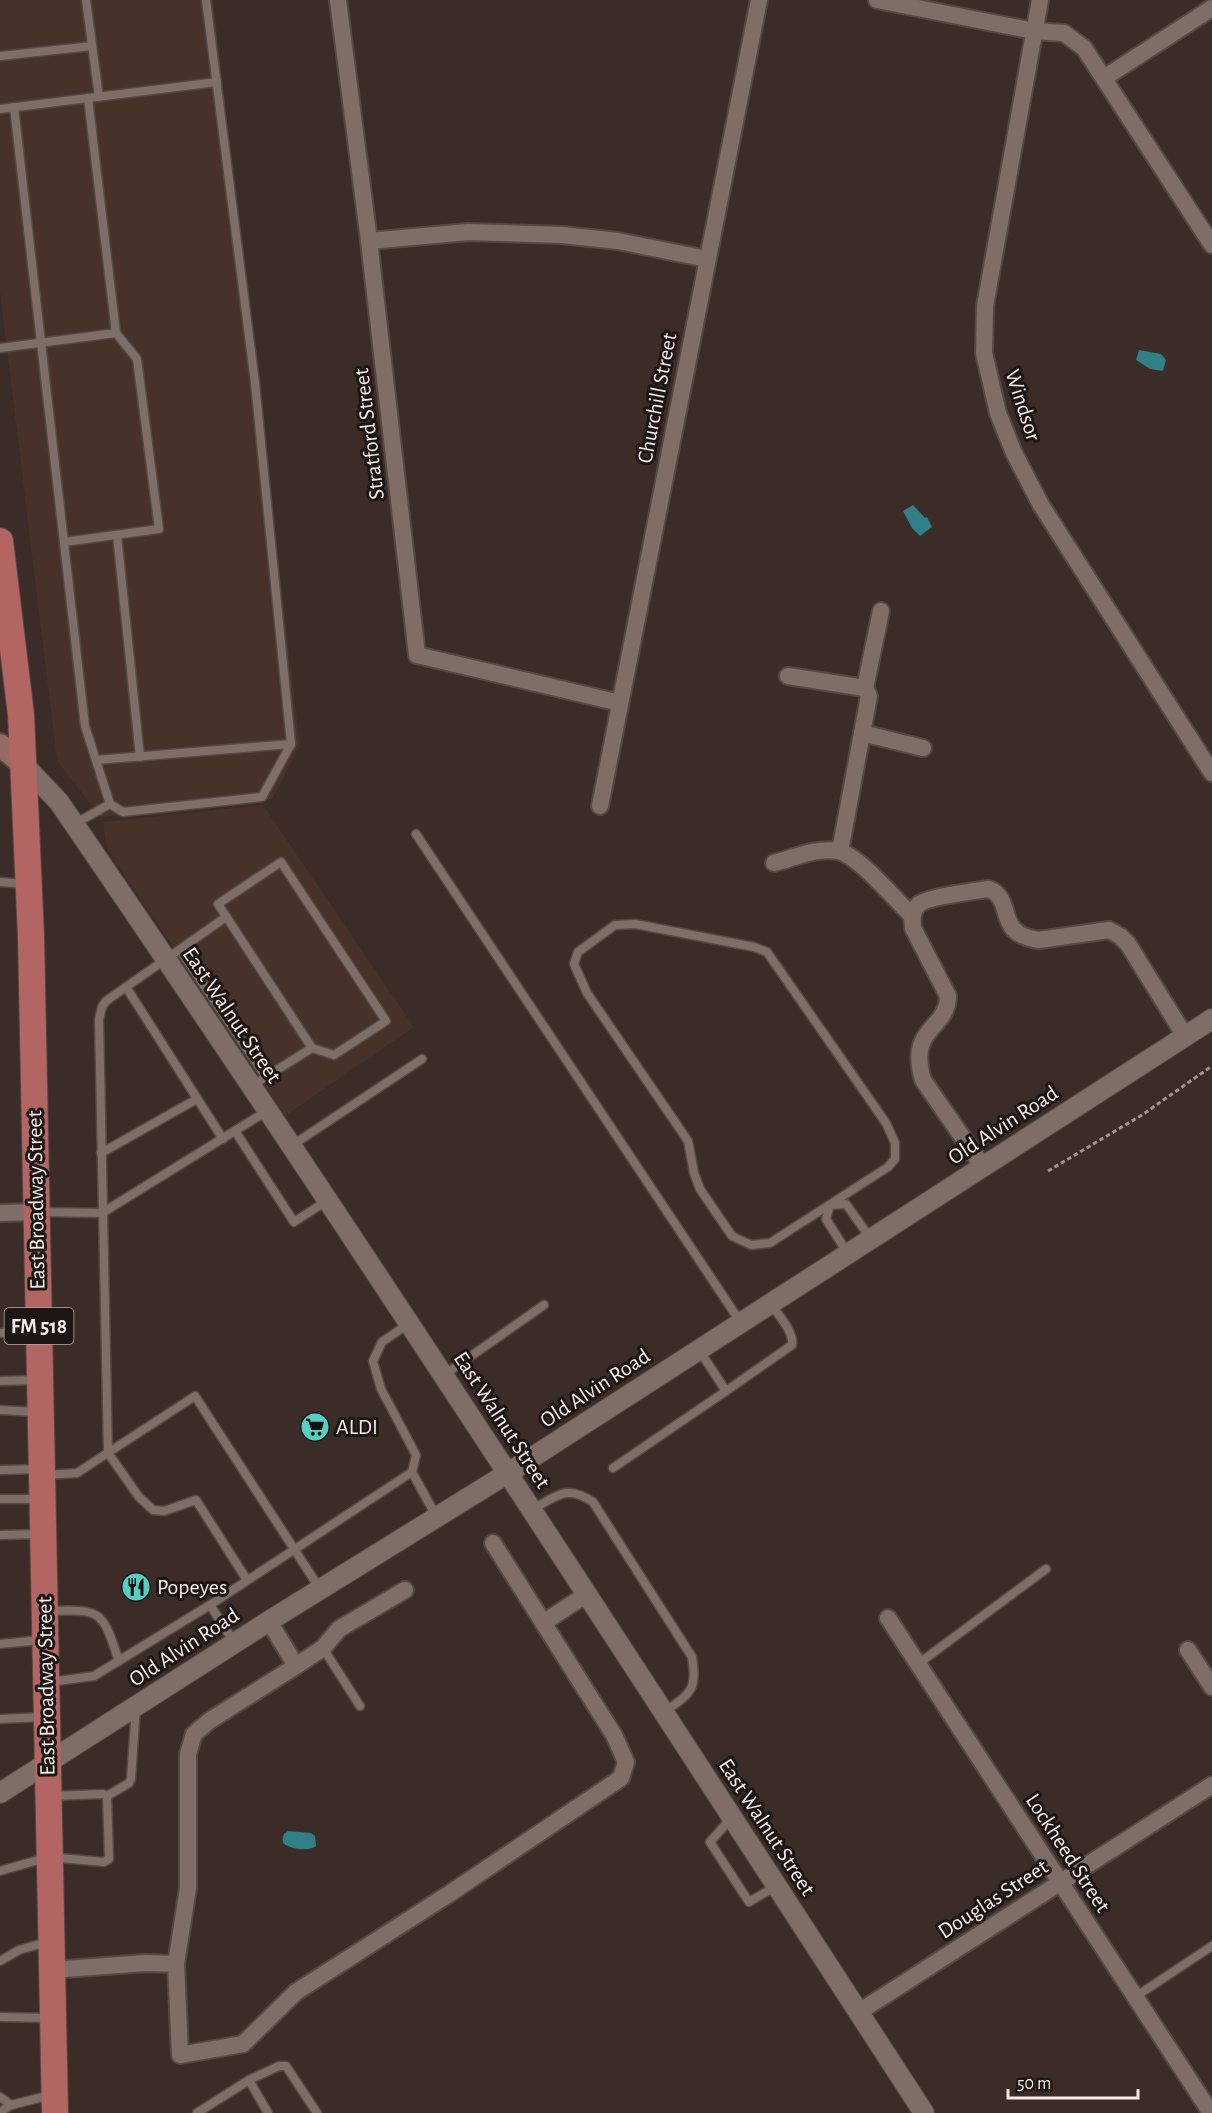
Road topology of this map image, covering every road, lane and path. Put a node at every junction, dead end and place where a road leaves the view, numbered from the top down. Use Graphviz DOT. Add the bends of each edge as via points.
graph roads {
  1 [pos="86,0"];
  2 [pos="206,0"];
  3 [pos="338,0"];
  4 [pos="759,0"];
  5 [pos="877,0"];
  6 [pos="1041,0"];
  7 [pos="1212,8"];
  8 [pos="1034,31"];
  9 [pos="92,46"];
  10 [pos="0,56"];
  11 [pos="1104,78"];
  12 [pos="217,82"];
  13 [pos="99,97"];
  14 [pos="88,98"];
  15 [pos="14,107"];
  16 [pos="0,109"];
  17 [pos="369,241"];
  18 [pos="1212,245"];
  19 [pos="707,259"];
  20 [pos="116,333"];
  21 [pos="41,343"];
  22 [pos="0,348"];
  23 [pos="117,535"];
  24 [pos="0,541"];
  25 [pos="64,542"];
  26 [pos="2,584"];
  27 [pos="881,611"];
  28 [pos="788,675"];
  29 [pos="865,688"];
  30 [pos="620,703"];
  31 [pos="862,733"];
  32 [pos="0,744"];
  33 [pos="291,744"];
  34 [pos="923,748"];
  35 [pos="140,757"];
  36 [pos="96,760"];
  37 [pos="23,764"];
  38 [pos="1212,773"];
  39 [pos="110,804"];
  40 [pos="600,806"];
  41 [pos="74,824"];
  42 [pos="416,834"];
  43 [pos="840,851"];
  44 [pos="774,863"];
  45 [pos="0,882"];
  46 [pos="28,884"];
  47 [pos="912,916"];
  48 [pos="226,917"];
  49 [pos="173,955"];
  50 [pos="126,987"];
  51 [pos="1212,1019"];
  52 [pos="1185,1036"];
  53 [pos="312,1048"];
  54 [pos="422,1059"];
  55 [pos="1212,1066"];
  56 [pos="258,1081"];
  57 [pos="197,1099"];
  58 [pos="267,1111"];
  59 [pos="235,1131"];
  60 [pos="223,1138"];
  61 [pos="291,1146"];
  62 [pos="101,1153"];
  63 [pos="983,1167"];
  64 [pos="1048,1170"];
  65 [pos="328,1200"];
  66 [pos="830,1205"];
  67 [pos="37,1212"];
  68 [pos="0,1213"];
  69 [pos="102,1213"];
  70 [pos="871,1239"];
  71 [pos="848,1254"];
  72 [pos="771,1304"];
  73 [pos="544,1305"];
  74 [pos="409,1323"];
  75 [pos="741,1323"];
  76 [pos="39,1331"];
  77 [pos="0,1333"];
  78 [pos="699,1350"];
  79 [pos="444,1375"];
  80 [pos="40,1380"];
  81 [pos="0,1381"];
  82 [pos="726,1391"];
  83 [pos="0,1410"];
  84 [pos="41,1412"];
  85 [pos="108,1453"];
  86 [pos="613,1468"];
  87 [pos="0,1470"];
  88 [pos="412,1472"];
  89 [pos="508,1473"];
  90 [pos="42,1481"];
  91 [pos="0,1499"];
  92 [pos="532,1510"];
  93 [pos="436,1517"];
  94 [pos="44,1534"];
  95 [pos="0,1536"];
  96 [pos="492,1544"];
  97 [pos="294,1550"];
  98 [pos="1046,1569"];
  99 [pos="247,1580"];
  100 [pos="320,1589"];
  101 [pos="405,1590"];
  102 [pos="587,1594"];
  103 [pos="210,1605"];
  104 [pos="45,1611"];
  105 [pos="888,1618"];
  106 [pos="269,1622"];
  107 [pos="543,1623"];
  108 [pos="46,1640"];
  109 [pos="234,1643"];
  110 [pos="0,1644"];
  111 [pos="323,1648"];
  112 [pos="1188,1650"];
  113 [pos="119,1661"];
  114 [pos="918,1664"];
  115 [pos="296,1666"];
  116 [pos="47,1682"];
  117 [pos="1212,1687"];
  118 [pos="136,1706"];
  119 [pos="360,1706"];
  120 [pos="664,1713"];
  121 [pos="46,1716"];
  122 [pos="0,1719"];
  123 [pos="47,1763"];
  124 [pos="1212,1785"];
  125 [pos="0,1793"];
  126 [pos="47,1796"];
  127 [pos="107,1796"];
  128 [pos="732,1817"];
  129 [pos="49,1857"];
  130 [pos="0,1871"];
  131 [pos="1060,1882"];
  132 [pos="777,1886"];
  133 [pos="51,1941"];
  134 [pos="1212,1946"];
  135 [pos="0,1961"];
  136 [pos="176,1964"];
  137 [pos="51,1970"];
  138 [pos="1135,1997"];
  139 [pos="859,2012"];
  140 [pos="0,2017"];
  141 [pos="52,2018"];
  142 [pos="249,2080"];
  143 [pos="0,2097"];
  144 [pos="55,2104"];
  145 [pos="11,2105"];
  146 [pos="0,2112"];
  147 [pos="197,2113"];
  148 [pos="268,2113"];
  149 [pos="317,2113"];
  150 [pos="924,2113"];
  151 [pos="1211,2113"];
  1 -- 9 [label="lane"];
  2 -- 12 [label="lane"];
  3 -- 17 [label="street, Stratford Street"];
  4 -- 19 [label="street, Churchill Street"];
  5 -- 8 [label="street"];
  6 -- 8 [label="street, Windsor"];
  7 -- 11 [label="street"];
  8 -- 11 [label="street" via="1064,33 1084,48"];
  8 -- 38 [label="street, Windsor" via="985,306 984,353 998,413 1041,505"];
  9 -- 10 [label="lane"];
  9 -- 13 [label="lane"];
  11 -- 18 [label="street"];
  12 -- 13 [label="lane"];
  12 -- 33 [label="lane" via="255,383"];
  13 -- 14 [label="lane"];
  14 -- 15 [label="lane"];
  14 -- 20 [label="lane"];
  15 -- 16 [label="lane"];
  15 -- 21 [label="lane"];
  17 -- 19 [label="street" via="468,232 562,235 618,241"];
  17 -- 30 [label="street, Stratford Street" via="417,655"];
  19 -- 30 [label="street, Churchill Street"];
  20 -- 21 [label="lane"];
  20 -- 23 [label="lane" via="137,360 159,529"];
  21 -- 22 [label="lane"];
  21 -- 25 [label="lane"];
  23 -- 25 [label="lane"];
  23 -- 35 [label="lane"];
  24 -- 26 [label="main road, East Broadway Street / FM 518"];
  25 -- 36 [label="lane" via="85,726"];
  26 -- 37 [label="main road, East Broadway Street / FM 518" via="21,715"];
  27 -- 29 [label="street"];
  28 -- 29 [label="street"];
  29 -- 31 [label="street" via="868,696"];
  30 -- 40 [label="street, Churchill Street"];
  31 -- 34 [label="street"];
  31 -- 43 [label="street"];
  32 -- 37 [label="main road"];
  33 -- 35 [label="lane"];
  33 -- 39 [label="lane" via="262,797 123,812"];
  35 -- 36 [label="lane"];
  36 -- 39 [label="lane"];
  37 -- 41 [label="street, East Walnut Street"];
  37 -- 46 [label="main road, East Broadway Street / FM 518"];
  39 -- 41 [label="lane"];
  41 -- 49 [label="street, East Walnut Street"];
  42 -- 75 [label="lane"];
  43 -- 44 [label="street" via="820,850"];
  43 -- 47 [label="street" via="856,860"];
  45 -- 46 [label="lane"];
  46 -- 67 [label="main road, East Broadway Street / FM 518"];
  47 -- 52 [label="street" via="918,905 928,900 989,889 1001,898 1011,928 1030,939 1109,930 1128,944"];
  47 -- 63 [label="street" via="913,928 948,996 944,1011 922,1039 919,1067 923,1080"];
  48 -- 49 [label="lane"];
  48 -- 53 [label="lane"];
  48 -- 53 [label="lane" via="218,904 281,862 387,1021 334,1055"];
  49 -- 50 [label="lane"];
  49 -- 56 [label="street, East Walnut Street"];
  50 -- 57 [label="lane"];
  50 -- 62 [label="lane" via="106,1001 99,1019"];
  51 -- 52 [label="street, Old Alvin Road"];
  52 -- 63 [label="street, Old Alvin Road"];
  53 -- 56 [label="lane"];
  54 -- 61 [label="lane"];
  55 -- 64 [label="path" via="1142,1114"];
  56 -- 58 [label="street, East Walnut Street"];
  57 -- 60 [label="lane"];
  57 -- 62 [label="lane"];
  58 -- 59 [label="lane"];
  58 -- 61 [label="street, East Walnut Street"];
  59 -- 60 [label="lane"];
  59 -- 65 [label="lane" via="294,1222"];
  60 -- 69 [label="lane"];
  61 -- 65 [label="street, East Walnut Street"];
  62 -- 69 [label="lane"];
  63 -- 70 [label="street, Old Alvin Road"];
  65 -- 74 [label="street, East Walnut Street"];
  66 -- 66 [label="lane" via="888,1167 895,1159 895,1143 886,1123 767,952 635,924 615,925 578,952 574,964 587,993 688,1141 700,1189 732,1236 751,1245 770,1243"];
  66 -- 70 [label="lane" via="846,1204"];
  66 -- 71 [label="lane" via="826,1219"];
  67 -- 68 [label="street"];
  67 -- 69 [label="lane"];
  67 -- 76 [label="main road, East Broadway Street / FM 518"];
  69 -- 85 [label="lane"];
  70 -- 71 [label="street, Old Alvin Road"];
  71 -- 72 [label="street, Old Alvin Road"];
  72 -- 75 [label="street, Old Alvin Road"];
  72 -- 82 [label="lane" via="793,1339 792,1345"];
  73 -- 79 [label="lane"];
  74 -- 79 [label="street, East Walnut Street"];
  74 -- 88 [label="lane" via="382,1342 373,1361 381,1389 416,1455"];
  75 -- 78 [label="street, Old Alvin Road"];
  76 -- 77 [label="lane"];
  76 -- 80 [label="main road, East Broadway Street / FM 518"];
  78 -- 82 [label="lane"];
  78 -- 89 [label="street, Old Alvin Road"];
  79 -- 89 [label="street, East Walnut Street"];
  80 -- 81 [label="lane"];
  80 -- 84 [label="main road, East Broadway Street / FM 518"];
  82 -- 86 [label="lane"];
  83 -- 84 [label="lane"];
  84 -- 90 [label="main road, East Broadway Street / FM 518"];
  85 -- 90 [label="lane" via="77,1473"];
  85 -- 97 [label="lane" via="195,1396"];
  85 -- 99 [label="lane" via="153,1510 196,1500"];
  87 -- 90 [label="lane"];
  88 -- 93 [label="lane"];
  88 -- 97 [label="lane"];
  89 -- 92 [label="street, East Walnut Street"];
  89 -- 93 [label="street, Old Alvin Road"];
  90 -- 91 [label="lane"];
  90 -- 94 [label="main road, East Broadway Street / FM 518"];
  92 -- 102 [label="street, East Walnut Street"];
  92 -- 120 [label="lane" via="562,1492 581,1494 593,1502 692,1657 695,1676 691,1689"];
  93 -- 100 [label="street, Old Alvin Road"];
  94 -- 95 [label="lane"];
  94 -- 104 [label="main road, East Broadway Street / FM 518"];
  96 -- 107 [label="street"];
  97 -- 99 [label="lane"];
  97 -- 100 [label="lane"];
  98 -- 114 [label="lane"];
  99 -- 103 [label="lane"];
  100 -- 106 [label="street, Old Alvin Road"];
  101 -- 111 [label="street" via="339,1629"];
  102 -- 107 [label="street"];
  102 -- 120 [label="street, East Walnut Street"];
  103 -- 109 [label="lane"];
  103 -- 113 [label="lane"];
  104 -- 108 [label="main road, East Broadway Street / FM 518"];
  104 -- 113 [label="lane" via="90,1611 106,1622"];
  105 -- 114 [label="street, Lockheed Street"];
  106 -- 109 [label="street, Old Alvin Road"];
  106 -- 115 [label="street"];
  107 -- 136 [label="street" via="614,1735 626,1762 621,1778 296,1992 243,2044 180,2055"];
  108 -- 110 [label="lane"];
  108 -- 116 [label="main road, East Broadway Street / FM 518"];
  109 -- 118 [label="street, Old Alvin Road"];
  111 -- 115 [label="street"];
  111 -- 119 [label="lane"];
  112 -- 117 [label="street"];
  113 -- 116 [label="lane" via="94,1676"];
  114 -- 131 [label="street, Lockheed Street"];
  115 -- 136 [label="street" via="194,1734 188,1754 188,1888"];
  116 -- 121 [label="main road, East Broadway Street / FM 518"];
  118 -- 123 [label="street, Old Alvin Road"];
  118 -- 127 [label="lane" via="131,1779"];
  120 -- 128 [label="street, East Walnut Street"];
  121 -- 122 [label="lane"];
  121 -- 123 [label="main road, East Broadway Street / FM 518"];
  123 -- 125 [label="street, Old Alvin Road"];
  123 -- 126 [label="main road, East Broadway Street / FM 518"];
  124 -- 131 [label="street, Douglas Street"];
  126 -- 127 [label="lane"];
  126 -- 129 [label="main road, East Broadway Street / FM 518"];
  127 -- 129 [label="lane" via="107,1861"];
  128 -- 132 [label="street, East Walnut Street"];
  128 -- 132 [label="lane" via="710,1842 742,1892 749,1902"];
  129 -- 130 [label="lane"];
  129 -- 133 [label="main road, East Broadway Street / FM 518"];
  131 -- 138 [label="street, Lockheed Street"];
  131 -- 139 [label="street, Douglas Street"];
  132 -- 139 [label="street, East Walnut Street"];
  133 -- 135 [label="lane" via="19,1950"];
  133 -- 137 [label="main road, East Broadway Street / FM 518"];
  134 -- 138 [label="lane"];
  136 -- 137 [label="street"];
  137 -- 141 [label="main road, East Broadway Street / FM 518"];
  138 -- 151 [label="street, Lockheed Street"];
  139 -- 150 [label="street, East Walnut Street"];
  140 -- 141 [label="lane"];
  141 -- 144 [label="main road, East Broadway Street / FM 518"];
  142 -- 147 [label="lane"];
  142 -- 148 [label="lane"];
  142 -- 149 [label="lane" via="279,2066 286,2067"];
  143 -- 145 [label="lane"];
  144 -- 145 [label="lane"];
  145 -- 146 [label="lane"];
}
